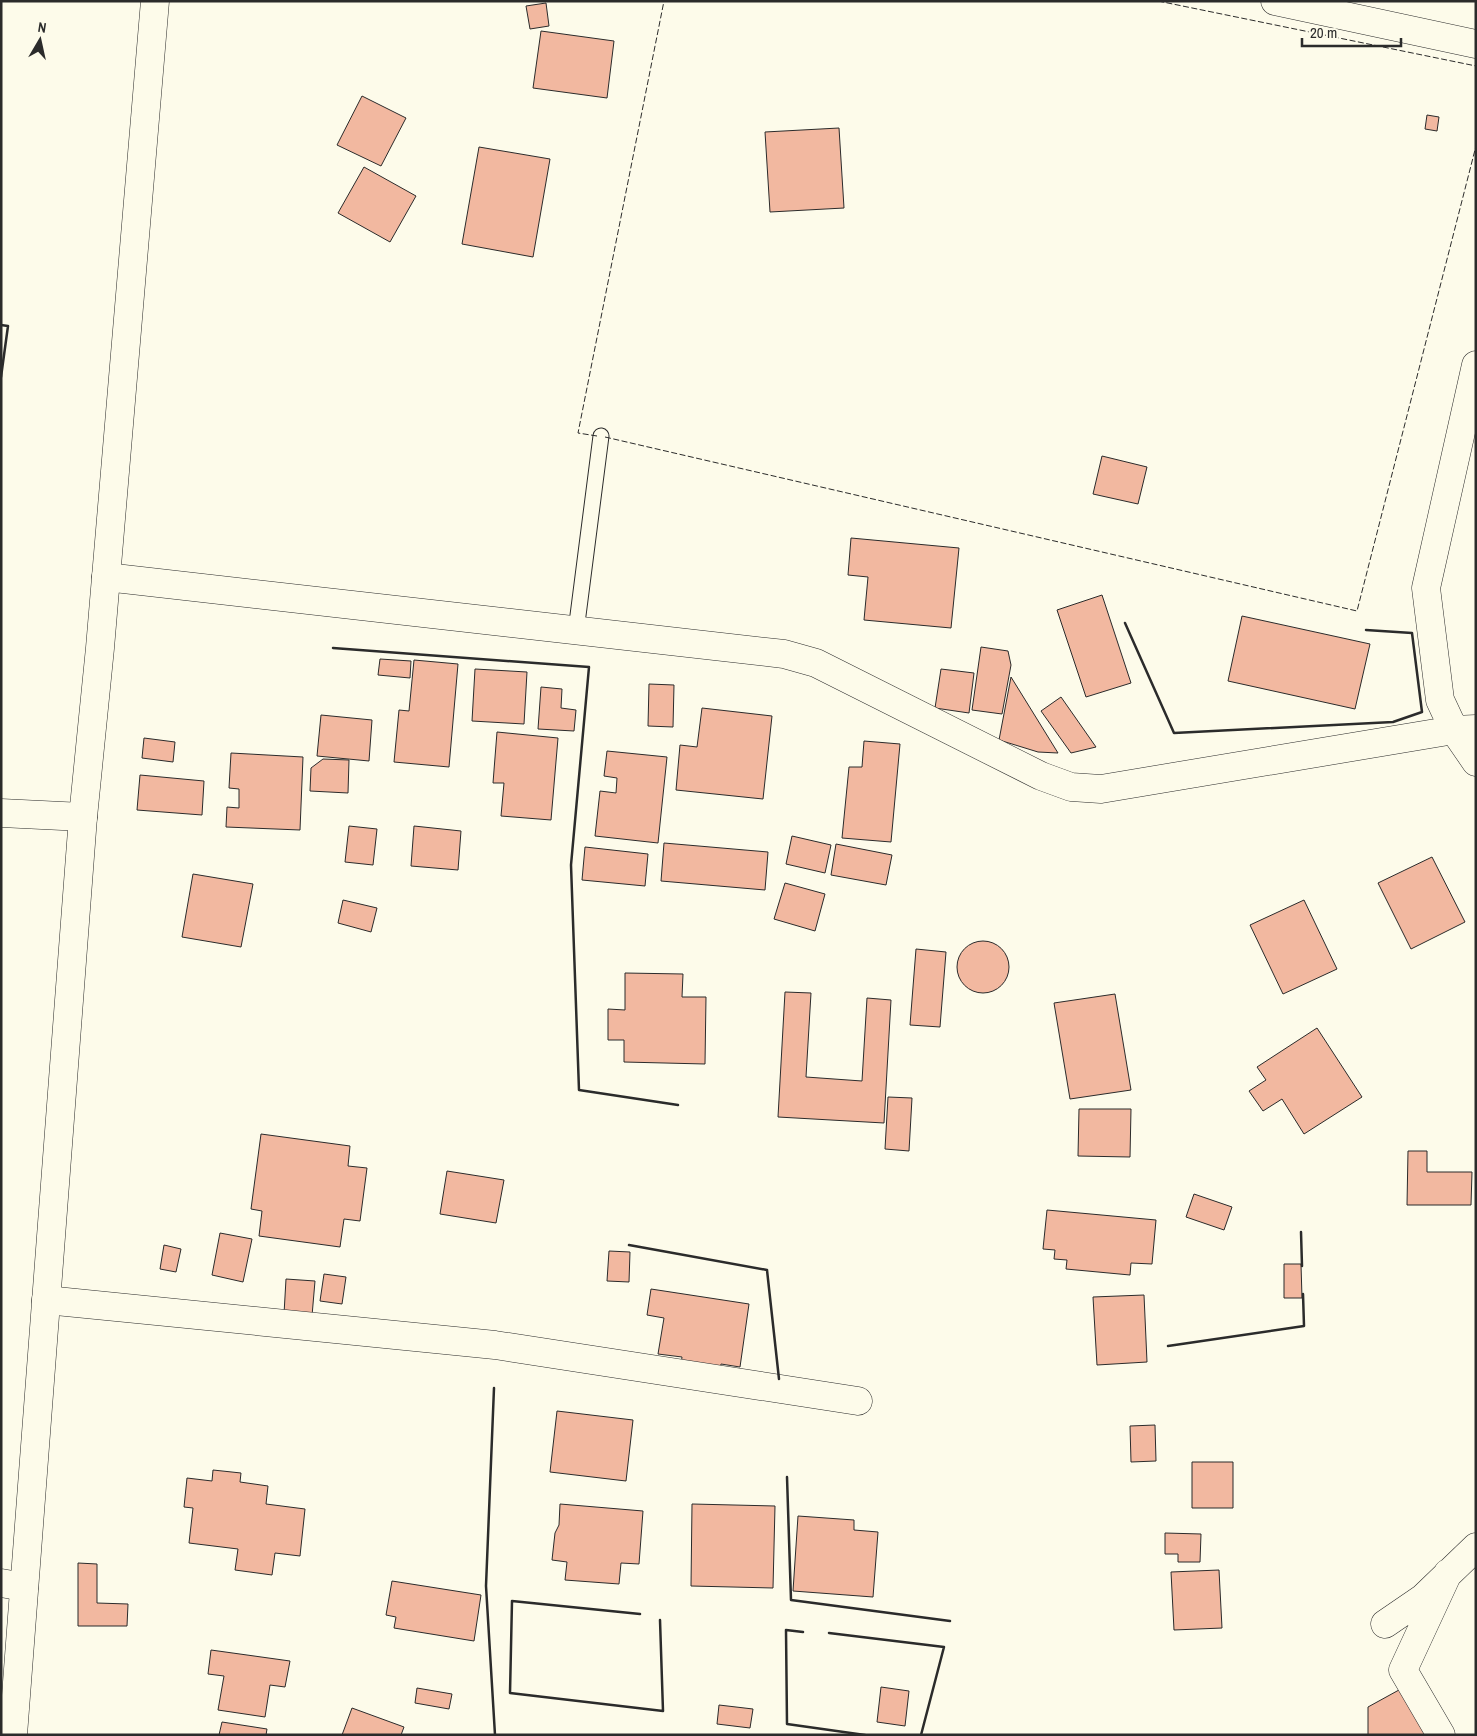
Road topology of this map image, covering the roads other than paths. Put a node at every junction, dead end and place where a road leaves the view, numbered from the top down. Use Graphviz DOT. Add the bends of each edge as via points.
graph roads {
  1 [pos="155,1"];
  2 [pos="1275,1"];
  3 [pos="1476,44"];
  4 [pos="1476,365"];
  5 [pos="600,436"];
  6 [pos="106,577"];
  7 [pos="576,631"];
  8 [pos="1465,729"];
  9 [pos="1476,762"];
  10 [pos="1,813"];
  11 [pos="83,817"];
  12 [pos="46,1300"];
  13 [pos="858,1401"];
  14 [pos="1476,1547"];
  15 [pos="1448,1574"];
  16 [pos="12,1585"];
  17 [pos="1386,1624"];
  18 [pos="12,1735"];
  19 [pos="1441,1735"];
  1 -- 6 [label="street"];
  2 -- 3 [label="street"];
  4 -- 8 [label="street" via="1426,588 1440,700"];
  5 -- 7 [label="lane"];
  6 -- 7 [label="street"];
  6 -- 11 [label="street"];
  7 -- 8 [label="street" via="784,654 816,663 1040,776 1071,787 1101,789"];
  8 -- 9 [label="street"];
  10 -- 11 [label="street"];
  11 -- 12 [label="street"];
  12 -- 13 [label="street" via="495,1345"];
  12 -- 16 [label="street"];
  14 -- 15 [label="street"];
  15 -- 17 [label="street" via="1423,1598"];
  15 -- 19 [label="street" via="1402,1670"];
  16 -- 18 [label="street"];
}
